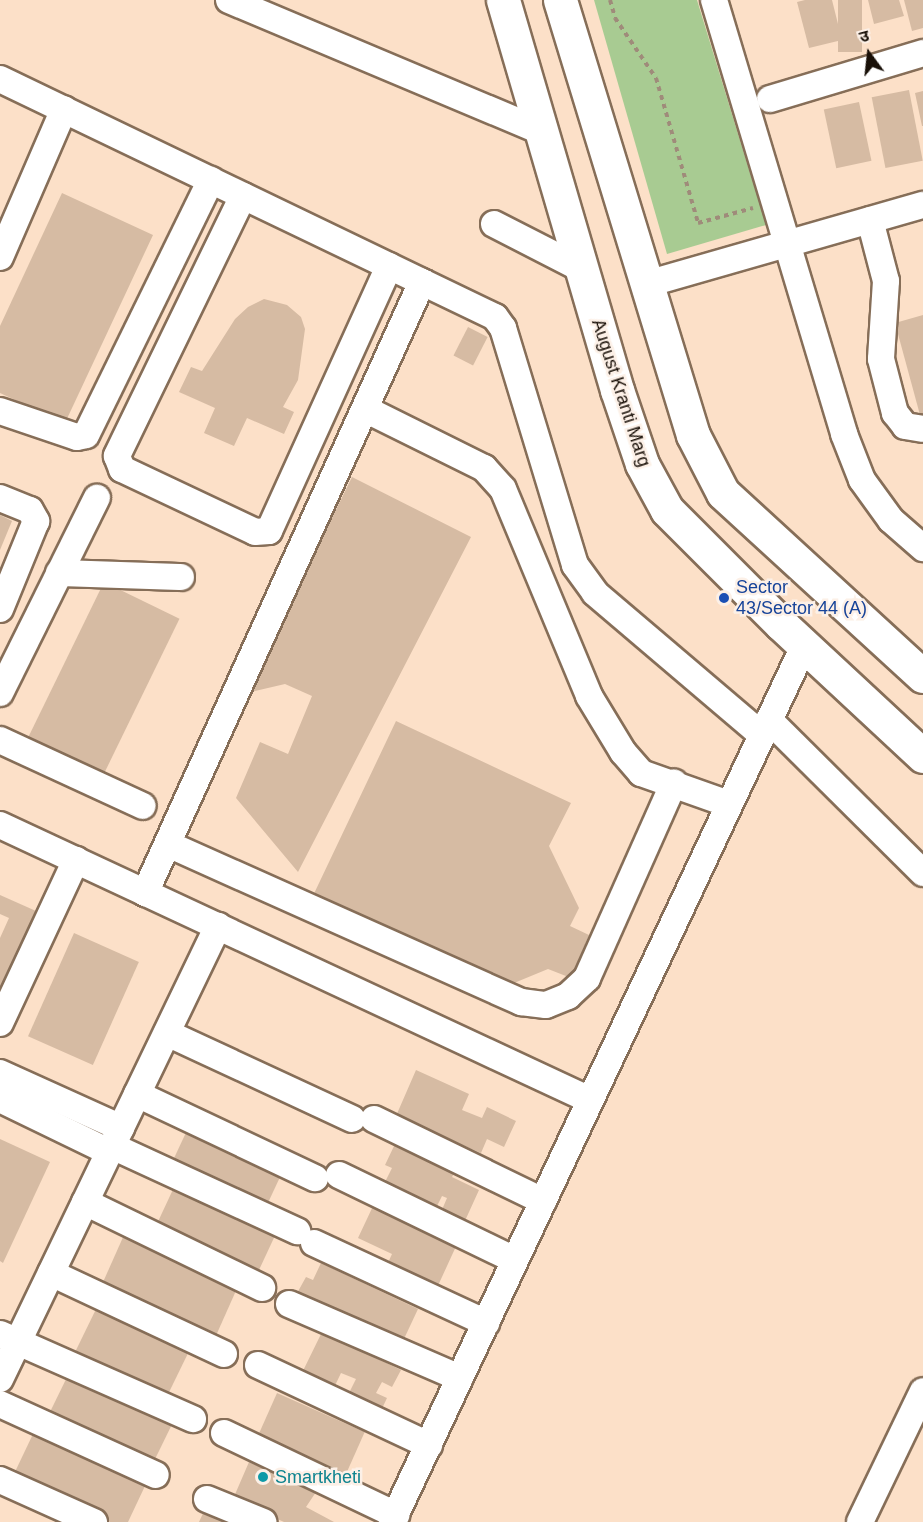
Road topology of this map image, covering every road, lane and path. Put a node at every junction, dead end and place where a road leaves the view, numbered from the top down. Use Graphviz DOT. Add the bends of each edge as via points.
graph roads {
  1 [pos="229,0"];
  2 [pos="503,0"];
  3 [pos="560,0"];
  4 [pos="610,0"];
  5 [pos="714,0"];
  6 [pos="923,53"];
  7 [pos="0,79"];
  8 [pos="770,99"];
  9 [pos="64,109"];
  10 [pos="542,131"];
  11 [pos="212,180"];
  12 [pos="243,196"];
  13 [pos="776,202"];
  14 [pos="923,205"];
  15 [pos="870,220"];
  16 [pos="494,224"];
  17 [pos="788,243"];
  18 [pos="0,257"];
  19 [pos="389,266"];
  20 [pos="582,269"];
  21 [pos="422,282"];
  22 [pos="647,284"];
  23 [pos="365,409"];
  24 [pos="0,411"];
  25 [pos="923,429"];
  26 [pos="0,498"];
  27 [pos="97,498"];
  28 [pos="923,548"];
  29 [pos="59,573"];
  30 [pos="181,577"];
  31 [pos="0,609"];
  32 [pos="804,646"];
  33 [pos="923,676"];
  34 [pos="0,693"];
  35 [pos="765,727"];
  36 [pos="0,740"];
  37 [pos="923,756"];
  38 [pos="674,783"];
  39 [pos="729,804"];
  40 [pos="143,806"];
  41 [pos="0,825"];
  42 [pos="170,845"];
  43 [pos="76,860"];
  44 [pos="923,873"];
  45 [pos="146,893"];
  46 [pos="218,927"];
  47 [pos="0,1023"];
  48 [pos="166,1033"];
  49 [pos="0,1073"];
  50 [pos="137,1094"];
  51 [pos="0,1099"];
  52 [pos="590,1100"];
  53 [pos="114,1142"];
  54 [pos="543,1201"];
  55 [pos="85,1202"];
  56 [pos="515,1260"];
  57 [pos="51,1273"];
  58 [pos="262,1288"];
  59 [pos="289,1304"];
  60 [pos="486,1323"];
  61 [pos="9,1337"];
  62 [pos="224,1354"];
  63 [pos="258,1365"];
  64 [pos="460,1378"];
  65 [pos="0,1379"];
  66 [pos="923,1391"];
  67 [pos="0,1404"];
  68 [pos="193,1419"];
  69 [pos="224,1433"];
  70 [pos="429,1445"];
  71 [pos="156,1474"];
  72 [pos="0,1480"];
  73 [pos="207,1499"];
  74 [pos="394,1518"];
  75 [pos="93,1522"];
  76 [pos="263,1522"];
  77 [pos="860,1522"];
  1 -- 10 [label="street"];
  2 -- 10 [label="main road, August Kranti Marg"];
  3 -- 22 [label="main road"];
  4 -- 13 [label="path" via="615,18 656,78 698,223"];
  5 -- 13 [label="street"];
  6 -- 8 [label="street"];
  7 -- 9 [label="street"];
  9 -- 11 [label="street"];
  9 -- 18 [label="street"];
  10 -- 20 [label="main road, August Kranti Marg"];
  11 -- 12 [label="street"];
  11 -- 24 [label="street" via="86,435 77,437"];
  12 -- 19 [label="street"];
  12 -- 19 [label="street" via="117,456 122,469 255,532 268,531"];
  13 -- 17 [label="street"];
  14 -- 15 [label="street"];
  15 -- 17 [label="street"];
  15 -- 25 [label="street" via="886,281 881,359 896,413 905,426"];
  16 -- 20 [label="street"];
  17 -- 22 [label="street"];
  17 -- 28 [label="street" via="844,434 862,480 891,520"];
  19 -- 21 [label="street"];
  20 -- 32 [label="main road, August Kranti Marg" via="642,464 667,510"];
  21 -- 23 [label="street"];
  21 -- 35 [label="street" via="484,309 503,328 563,533 575,565 595,593"];
  22 -- 33 [label="main road" via="693,435 723,493"];
  23 -- 38 [label="street" via="484,468 503,489 589,696 623,752 641,773"];
  23 -- 42 [label="street"];
  26 -- 31 [label="street" via="30,510 36,521"];
  27 -- 29 [label="street"];
  29 -- 30 [label="street"];
  29 -- 34 [label="street"];
  32 -- 35 [label="street"];
  32 -- 37 [label="main road, August Kranti Marg"];
  35 -- 39 [label="street"];
  35 -- 44 [label="street"];
  36 -- 40 [label="street"];
  38 -- 39 [label="street"];
  38 -- 42 [label="street" via="587,978 568,996 546,1005 521,1002"];
  39 -- 52 [label="street"];
  41 -- 43 [label="street"];
  42 -- 45 [label="street"];
  43 -- 45 [label="street"];
  43 -- 47 [label="street"];
  45 -- 46 [label="street"];
  46 -- 48 [label="street"];
  46 -- 52 [label="street"];
  48 -- 50 [label="street"];
  48 -- 54 [label="street"];
  49 -- 53 [label="street"];
  50 -- 53 [label="street"];
  50 -- 56 [label="street"];
  51 -- 53 [label="street"];
  52 -- 54 [label="street"];
  53 -- 55 [label="street"];
  53 -- 60 [label="street"];
  54 -- 56 [label="street"];
  55 -- 57 [label="street"];
  55 -- 58 [label="street"];
  56 -- 60 [label="street"];
  57 -- 61 [label="street"];
  57 -- 62 [label="street"];
  59 -- 64 [label="street"];
  60 -- 64 [label="street"];
  61 -- 65 [label="street"];
  61 -- 68 [label="street"];
  63 -- 70 [label="street"];
  64 -- 70 [label="street"];
  66 -- 77 [label="street"];
  67 -- 71 [label="street"];
  69 -- 74 [label="street"];
  70 -- 74 [label="street"];
  72 -- 75 [label="street"];
  73 -- 76 [label="street"];
}
